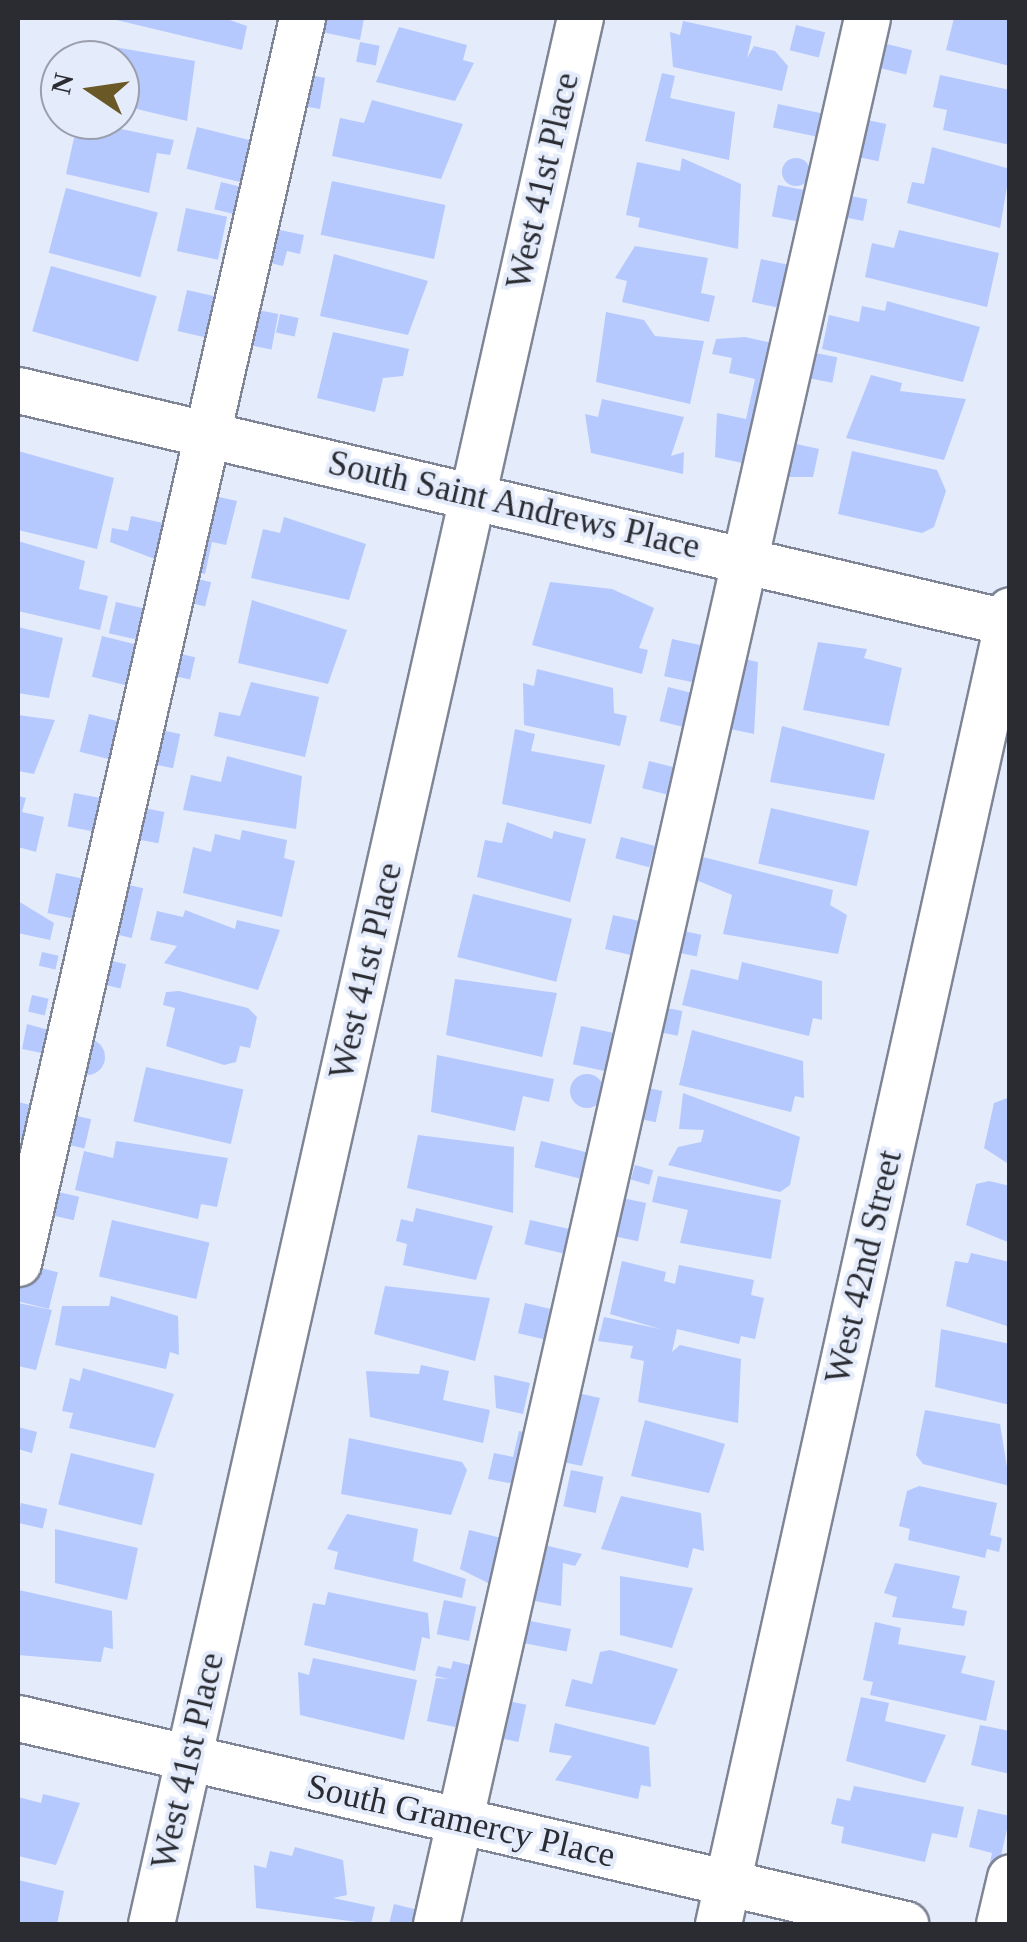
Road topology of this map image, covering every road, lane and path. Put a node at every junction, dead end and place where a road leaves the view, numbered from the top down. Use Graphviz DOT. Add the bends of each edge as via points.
graph roads {
  1 [pos="302,18"];
  2 [pos="580,18"];
  3 [pos="867,18"];
  4 [pos="18,390"];
  5 [pos="207,434"];
  6 [pos="473,494"];
  7 [pos="742,559"];
  8 [pos="1009,618"];
  9 [pos="18,1263"];
  10 [pos="18,1718"];
  11 [pos="189,1758"];
  12 [pos="460,1821"];
  13 [pos="1010,1877"];
  14 [pos="722,1904"];
  15 [pos="152,1924"];
  16 [pos="436,1924"];
  17 [pos="906,1924"];
  18 [pos="999,1924"];
  1 -- 5 [label="street"];
  2 -- 6 [label="street, West 41st Place"];
  3 -- 7 [label="street"];
  4 -- 5 [label="street, South Saint Andrews Place"];
  5 -- 6 [label="street, South Saint Andrews Place"];
  5 -- 9 [label="street"];
  6 -- 7 [label="street, South Saint Andrews Place"];
  6 -- 11 [label="street, West 41st Place"];
  7 -- 8 [label="street, South Saint Andrews Place"];
  7 -- 12 [label="street"];
  8 -- 14 [label="street, West 42nd Street"];
  10 -- 11 [label="street, South Gramercy Place"];
  11 -- 12 [label="street, South Gramercy Place"];
  11 -- 15 [label="street, West 41st Place"];
  12 -- 14 [label="street, South Gramercy Place"];
  12 -- 16 [label="street"];
  13 -- 18 [label="street"];
  14 -- 17 [label="street, South Gramercy Place"];
}
